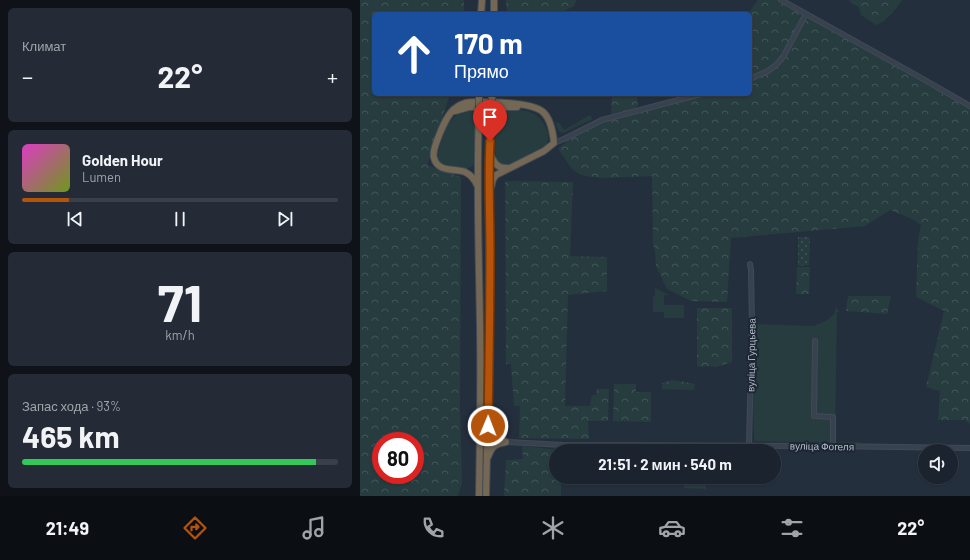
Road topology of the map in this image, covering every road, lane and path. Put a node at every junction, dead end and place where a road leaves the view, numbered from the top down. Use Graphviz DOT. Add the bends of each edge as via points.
graph roads {
  1 [pos="482,0"];
  2 [pos="494,0"];
  3 [pos="781,0"];
  4 [pos="482,12"];
  5 [pos="494,12"];
  6 [pos="806,14"];
  7 [pos="752,78"];
  8 [pos="479,96"];
  9 [pos="492,96"];
  10 [pos="693,96"];
  11 [pos="970,106"];
  12 [pos="554,143"];
  13 [pos="489,153"];
  14 [pos="477,160"];
  15 [pos="509,168"];
  16 [pos="464,172"];
  17 [pos="478,187"];
  18 [pos="489,194"];
  19 [pos="750,264"];
  20 [pos="815,341"];
  21 [pos="488,426"];
  22 [pos="506,442"];
  23 [pos="549,444"];
  24 [pos="749,444"];
  25 [pos="781,446"];
  26 [pos="832,446"];
  27 [pos="970,448"];
  28 [pos="487,458"];
  29 [pos="479,496"];
  30 [pos="486,496"];
  1 -- 4 [label="highway"];
  2 -- 5 [label="highway"];
  3 -- 6 [label="street"];
  6 -- 7 [label="street" via="783,57 768,71"];
  6 -- 11 [label="street"];
  8 -- 14 [label="highway, bridge"];
  9 -- 13 [label="highway, bridge"];
  10 -- 12 [label="street" via="602,120"];
  12 -- 15 [label="highway" via="544,151"];
  12 -- 16 [label="highway" via="552,129 544,114 538,109 508,103 465,103 454,108 442,126 433,156 436,163 443,168"];
  13 -- 15 [label="highway" via="497,166"];
  13 -- 18 [label="highway"];
  14 -- 16 [label="highway" via="474,168"];
  14 -- 17 [label="highway"];
  15 -- 18 [label="highway" via="496,175"];
  16 -- 17 [label="highway" via="473,178"];
  17 -- 29 [label="highway"];
  18 -- 21 [label="highway"];
  19 -- 24 [label="street, вуліца Гурцьева" via="752,324"];
  20 -- 26 [label="street" via="814,416 833,417"];
  21 -- 22 [label="highway" via="497,440"];
  21 -- 28 [label="highway"];
  22 -- 23 [label="street, вуліца Фогеля"];
  22 -- 28 [label="highway" via="497,443"];
  25 -- 26 [label="street, вуліца Фогеля"];
  26 -- 27 [label="street, вуліца Фогеля"];
  28 -- 30 [label="highway"];
}
